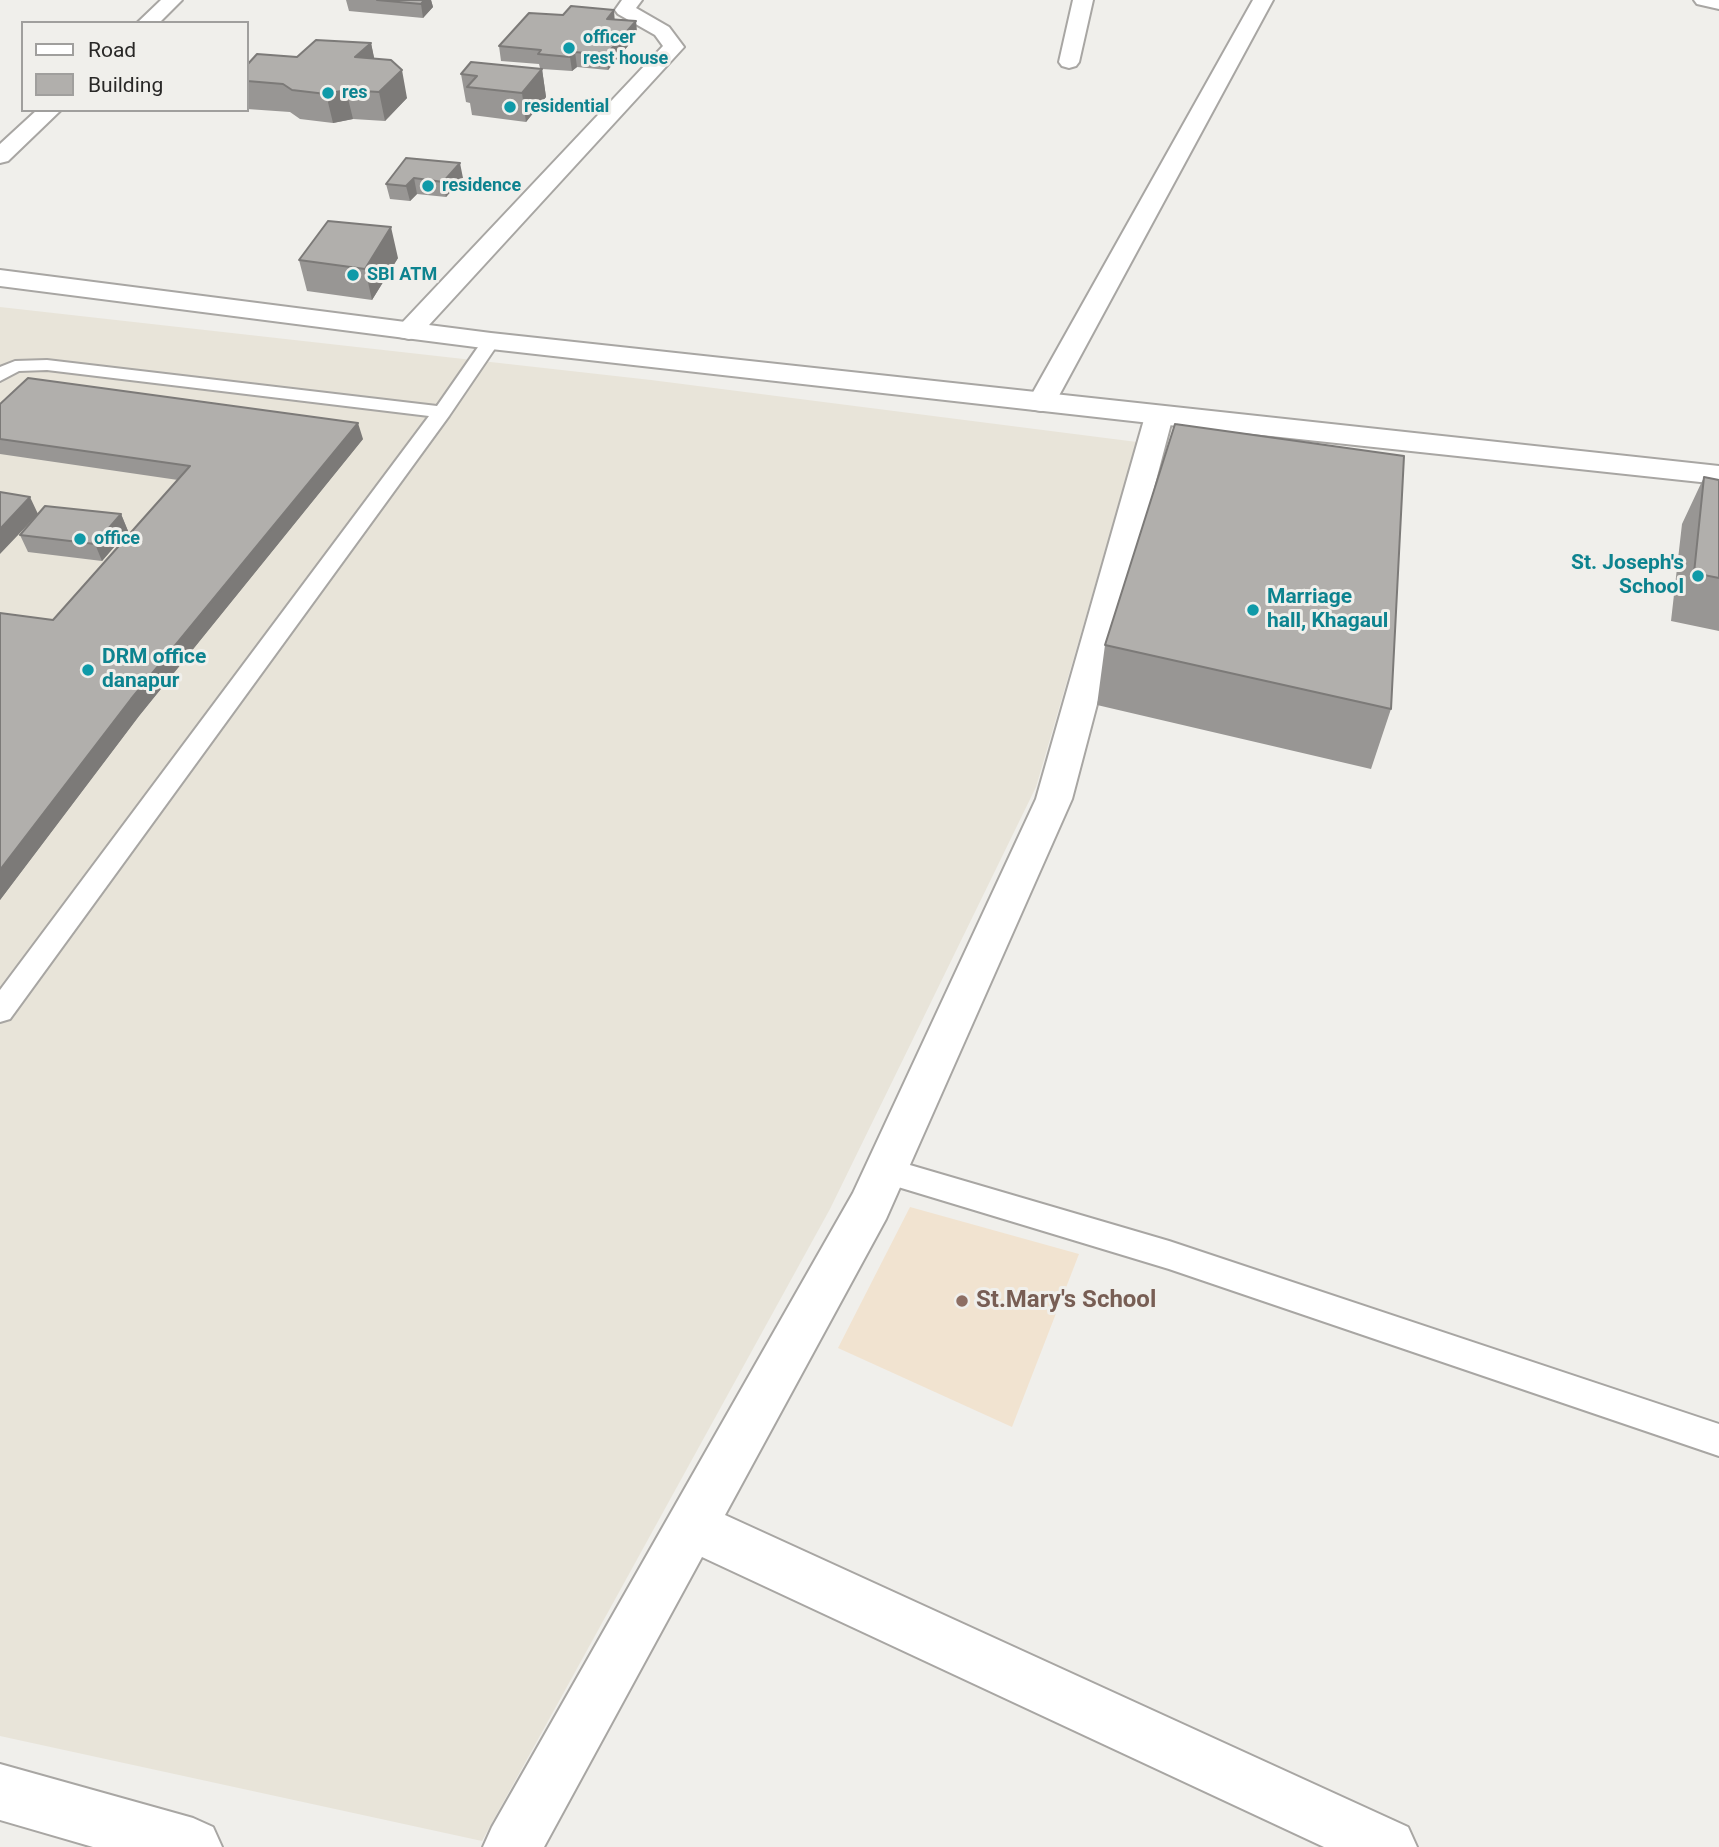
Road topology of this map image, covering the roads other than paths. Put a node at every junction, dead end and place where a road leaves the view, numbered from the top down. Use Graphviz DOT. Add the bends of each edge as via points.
graph roads {
  1 [pos="173,0"];
  2 [pos="632,0"];
  3 [pos="1083,0"];
  4 [pos="1263,0"];
  5 [pos="1704,0"];
  6 [pos="1719,3"];
  7 [pos="150,21"];
  8 [pos="1069,62"];
  9 [pos="48,112"];
  10 [pos="0,156"];
  11 [pos="0,278"];
  12 [pos="409,331"];
  13 [pos="491,341"];
  14 [pos="0,375"];
  15 [pos="1041,403"];
  16 [pos="442,412"];
  17 [pos="1159,416"];
  18 [pos="1719,475"];
  19 [pos="0,1011"];
  20 [pos="886,1171"];
  21 [pos="1719,1440"];
  22 [pos="692,1526"];
  23 [pos="0,1792"];
  24 [pos="193,1847"];
  25 [pos="512,1847"];
  26 [pos="1388,1847"];
  1 -- 7 [label="street"];
  2 -- 12 [label="street" via="625,10 662,32 674,47"];
  3 -- 8 [label="street"];
  4 -- 15 [label="street"];
  5 -- 6 [label="street"];
  9 -- 10 [label="street"];
  11 -- 12 [label="street"];
  12 -- 13 [label="street"];
  13 -- 15 [label="street"];
  13 -- 16 [label="lane"];
  14 -- 16 [label="lane" via="15,366 47,365"];
  15 -- 17 [label="street"];
  16 -- 19 [label="lane"];
  17 -- 18 [label="street"];
  17 -- 20 [label="street" via="1054,799"];
  20 -- 21 [label="lane" via="1169,1255"];
  20 -- 22 [label="street"];
  22 -- 25 [label="street"];
  22 -- 26 [label="street"];
  23 -- 24 [label="street"];
}
